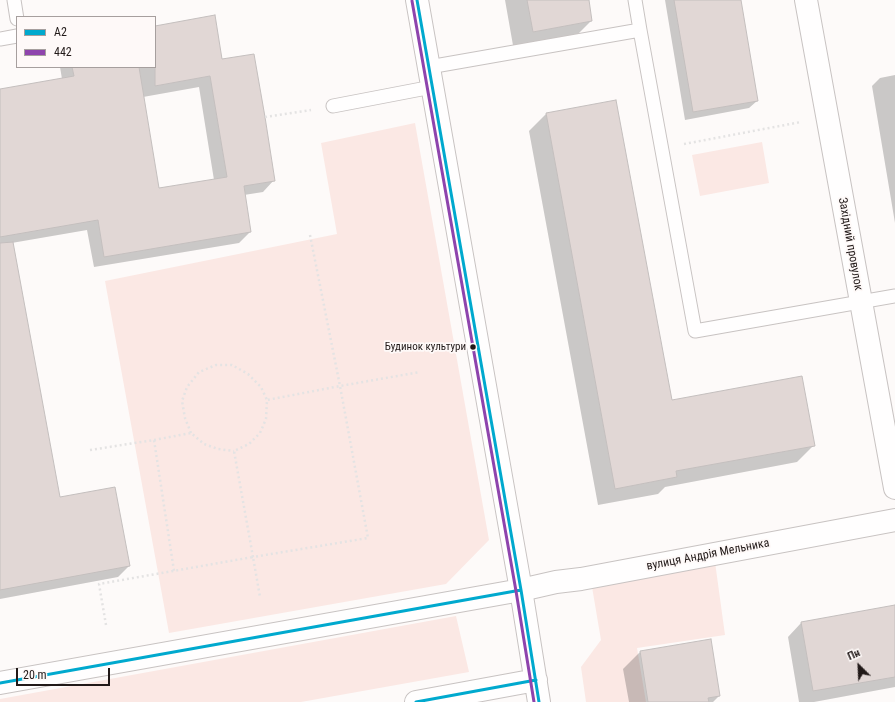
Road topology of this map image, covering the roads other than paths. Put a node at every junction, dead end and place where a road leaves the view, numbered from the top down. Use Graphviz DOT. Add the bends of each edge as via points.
graph roads {
  1 [pos="14,0"];
  2 [pos="417,0"];
  3 [pos="635,0"];
  4 [pos="806,0"];
  5 [pos="17,16"];
  6 [pos="640,30"];
  7 [pos="16,36"];
  8 [pos="0,38"];
  9 [pos="431,77"];
  10 [pos="333,106"];
  11 [pos="895,296"];
  12 [pos="861,302"];
  13 [pos="895,488"];
  14 [pos="895,520"];
  15 [pos="521,590"];
  16 [pos="536,680"];
  17 [pos="0,683"];
  18 [pos="416,702"];
  19 [pos="539,702"];
  1 -- 5 [label="lane"];
  2 -- 9 [label="street"];
  3 -- 6 [label="lane"];
  4 -- 12 [label="street, Західний провулок"];
  6 -- 9 [label="lane"];
  6 -- 12 [label="lane" via="695,331"];
  7 -- 8 [label="lane"];
  9 -- 10 [label="lane"];
  9 -- 15 [label="street"];
  11 -- 12 [label="lane"];
  12 -- 13 [label="street, Західний провулок"];
  14 -- 15 [label="street, вулиця Андрія Мельника"];
  15 -- 16 [label="street"];
  15 -- 17 [label="street, вулиця Андрія Мельника"];
  16 -- 18 [label="street"];
  16 -- 19 [label="street"];
}
